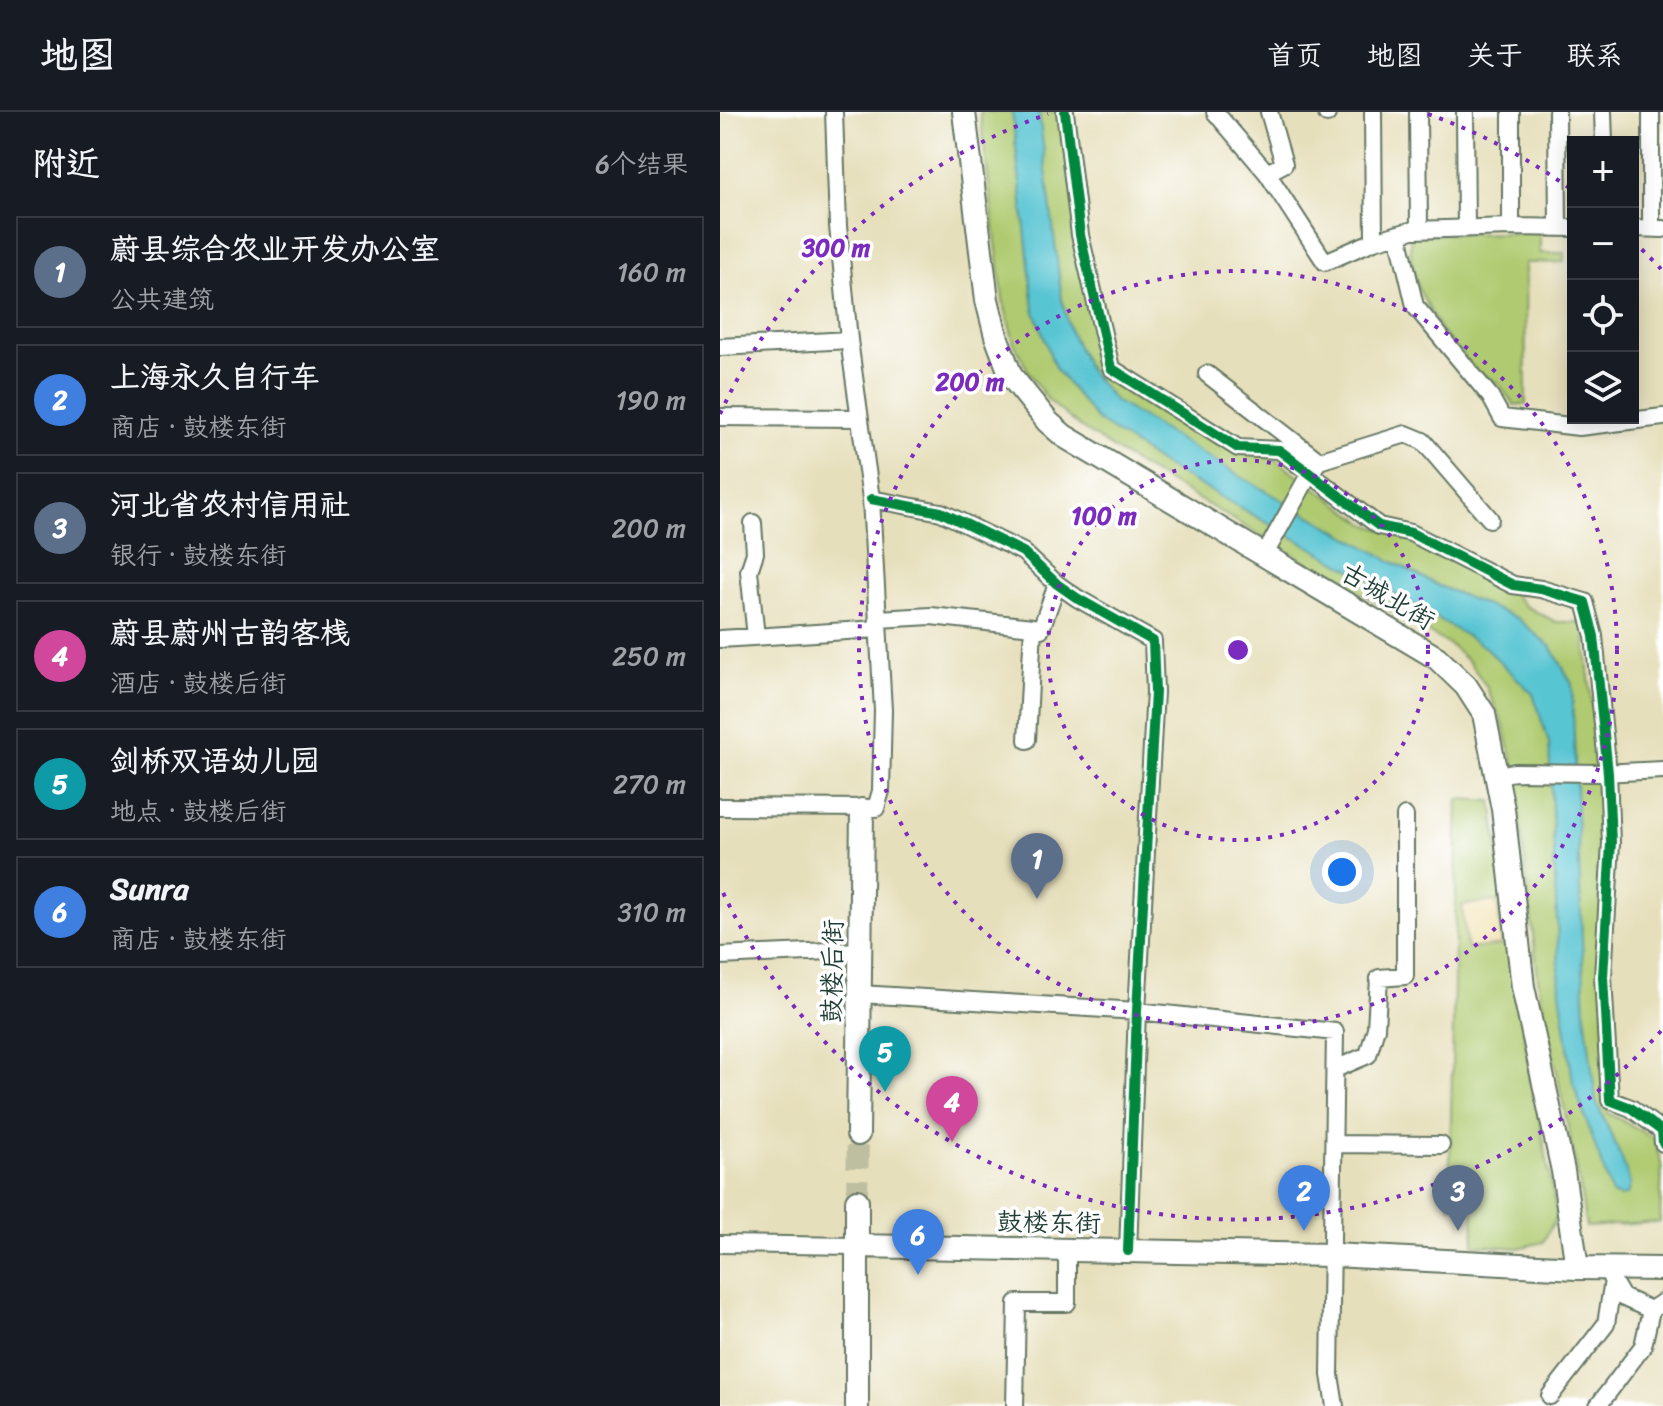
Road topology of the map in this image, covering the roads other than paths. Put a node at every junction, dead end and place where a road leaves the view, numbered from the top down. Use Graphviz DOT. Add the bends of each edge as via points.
graph roads {
  1 [pos="834,112"];
  2 [pos="964,112"];
  3 [pos="1065,112"];
  4 [pos="1215,112"];
  5 [pos="1269,112"];
  6 [pos="1373,112"];
  7 [pos="1418,112"];
  8 [pos="1465,112"];
  9 [pos="1511,112"];
  10 [pos="1557,112"];
  11 [pos="1603,112"];
  12 [pos="1651,112"];
  13 [pos="1604,136"];
  14 [pos="1267,173"];
  15 [pos="1511,227"];
  16 [pos="1565,228"];
  17 [pos="1466,229"];
  18 [pos="1657,229"];
  19 [pos="1419,230"];
  20 [pos="1398,234"];
  21 [pos="1374,241"];
  22 [pos="849,340"];
  23 [pos="720,347"];
  24 [pos="1207,374"];
  25 [pos="720,417"];
  26 [pos="1663,417"];
  27 [pos="860,418"];
  28 [pos="1312,471"];
  29 [pos="871,499"];
  30 [pos="1490,519"];
  31 [pos="753,523"];
  32 [pos="1269,547"];
  33 [pos="1057,584"];
  34 [pos="878,624"];
  35 [pos="1033,627"];
  36 [pos="756,637"];
  37 [pos="720,639"];
  38 [pos="1027,740"];
  39 [pos="1663,770"];
  40 [pos="1604,773"];
  41 [pos="1506,774"];
  42 [pos="720,807"];
  43 [pos="862,810"];
  44 [pos="1405,816"];
  45 [pos="861,952"];
  46 [pos="720,956"];
  47 [pos="860,994"];
  48 [pos="1137,1011"];
  49 [pos="1335,1069"];
  50 [pos="858,1134"];
  51 [pos="1663,1143"];
  52 [pos="1334,1144"];
  53 [pos="1441,1145"];
  54 [pos="857,1201"];
  55 [pos="720,1244"];
  56 [pos="856,1246"];
  57 [pos="1067,1250"];
  58 [pos="1128,1251"];
  59 [pos="1333,1255"];
  60 [pos="1577,1268"];
  61 [pos="1663,1269"];
  62 [pos="1610,1274"];
  63 [pos="1657,1306"];
  64 [pos="1550,1396"];
  65 [pos="857,1406"];
  66 [pos="1015,1406"];
  67 [pos="1335,1406"];
  68 [pos="1598,1406"];
  1 -- 22 [label="street"];
  2 -- 32 [label="main road, 古城北街" via="987,300 1011,376 1064,436"];
  3 -- 28 [label="street" via="1080,235 1111,368 1238,448 1279,450"];
  4 -- 14 [label="street"];
  5 -- 14 [label="street" via="1284,164"];
  6 -- 21 [label="street"];
  7 -- 19 [label="street"];
  8 -- 17 [label="street"];
  9 -- 15 [label="street"];
  10 -- 16 [label="street"];
  11 -- 13 [label="street"];
  12 -- 18 [label="street"];
  14 -- 21 [label="street" via="1325,262"];
  15 -- 16 [label="street"];
  15 -- 17 [label="street"];
  17 -- 19 [label="street"];
  19 -- 20 [label="street"];
  20 -- 21 [label="street"];
  20 -- 26 [label="street" via="1415,306 1490,396 1502,418 1579,427"];
  22 -- 23 [label="street"];
  22 -- 27 [label="street"];
  24 -- 28 [label="street"];
  25 -- 27 [label="street"];
  27 -- 29 [label="street"];
  28 -- 30 [label="street" via="1406,434 1423,441"];
  28 -- 32 [label="street"];
  28 -- 40 [label="street" via="1379,526 1411,533 1513,585 1585,602 1594,636"];
  29 -- 33 [label="street" via="941,512 1023,552"];
  29 -- 34 [label="street"];
  31 -- 36 [label="street" via="755,553 749,571"];
  32 -- 41 [label="main road, 古城北街" via="1453,672 1477,699"];
  33 -- 35 [label="street" via="1041,629"];
  33 -- 48 [label="street" via="1153,641 1155,692"];
  34 -- 35 [label="street" via="931,616"];
  34 -- 36 [label="street"];
  34 -- 43 [label="street" via="881,791 876,808"];
  35 -- 38 [label="street"];
  36 -- 37 [label="street"];
  39 -- 40 [label="street"];
  40 -- 41 [label="street"];
  40 -- 51 [label="street" via="1611,843 1603,977 1610,1100 1662,1131"];
  41 -- 60 [label="main road, 古城北街" via="1503,809 1523,987 1563,1171"];
  42 -- 43 [label="street"];
  43 -- 45 [label="main road, 鼓楼后街"];
  44 -- 49 [label="street" via="1405,976 1379,978 1376,1028 1368,1055"];
  45 -- 46 [label="street"];
  45 -- 47 [label="main road, 鼓楼后街"];
  47 -- 48 [label="street"];
  47 -- 50 [label="main road, 鼓楼后街"];
  48 -- 49 [label="street" via="1335,1032"];
  48 -- 58 [label="street"];
  49 -- 52 [label="street"];
  52 -- 53 [label="street"];
  52 -- 59 [label="street"];
  54 -- 56 [label="main road"];
  55 -- 56 [label="street"];
  56 -- 57 [label="main road, 鼓楼东街"];
  56 -- 65 [label="main road"];
  57 -- 58 [label="main road, 鼓楼东街"];
  57 -- 66 [label="street" via="1067,1303 1017,1303"];
  58 -- 59 [label="main road, 鼓楼东街"];
  59 -- 60 [label="main road, 鼓楼东街"];
  59 -- 67 [label="street" via="1330,1375"];
  60 -- 62 [label="main road, 鼓楼东街"];
  61 -- 62 [label="main road, 鼓楼东街"];
  62 -- 63 [label="street" via="1622,1297"];
  62 -- 64 [label="street" via="1606,1324"];
  63 -- 68 [label="street" via="1643,1346"];
}
